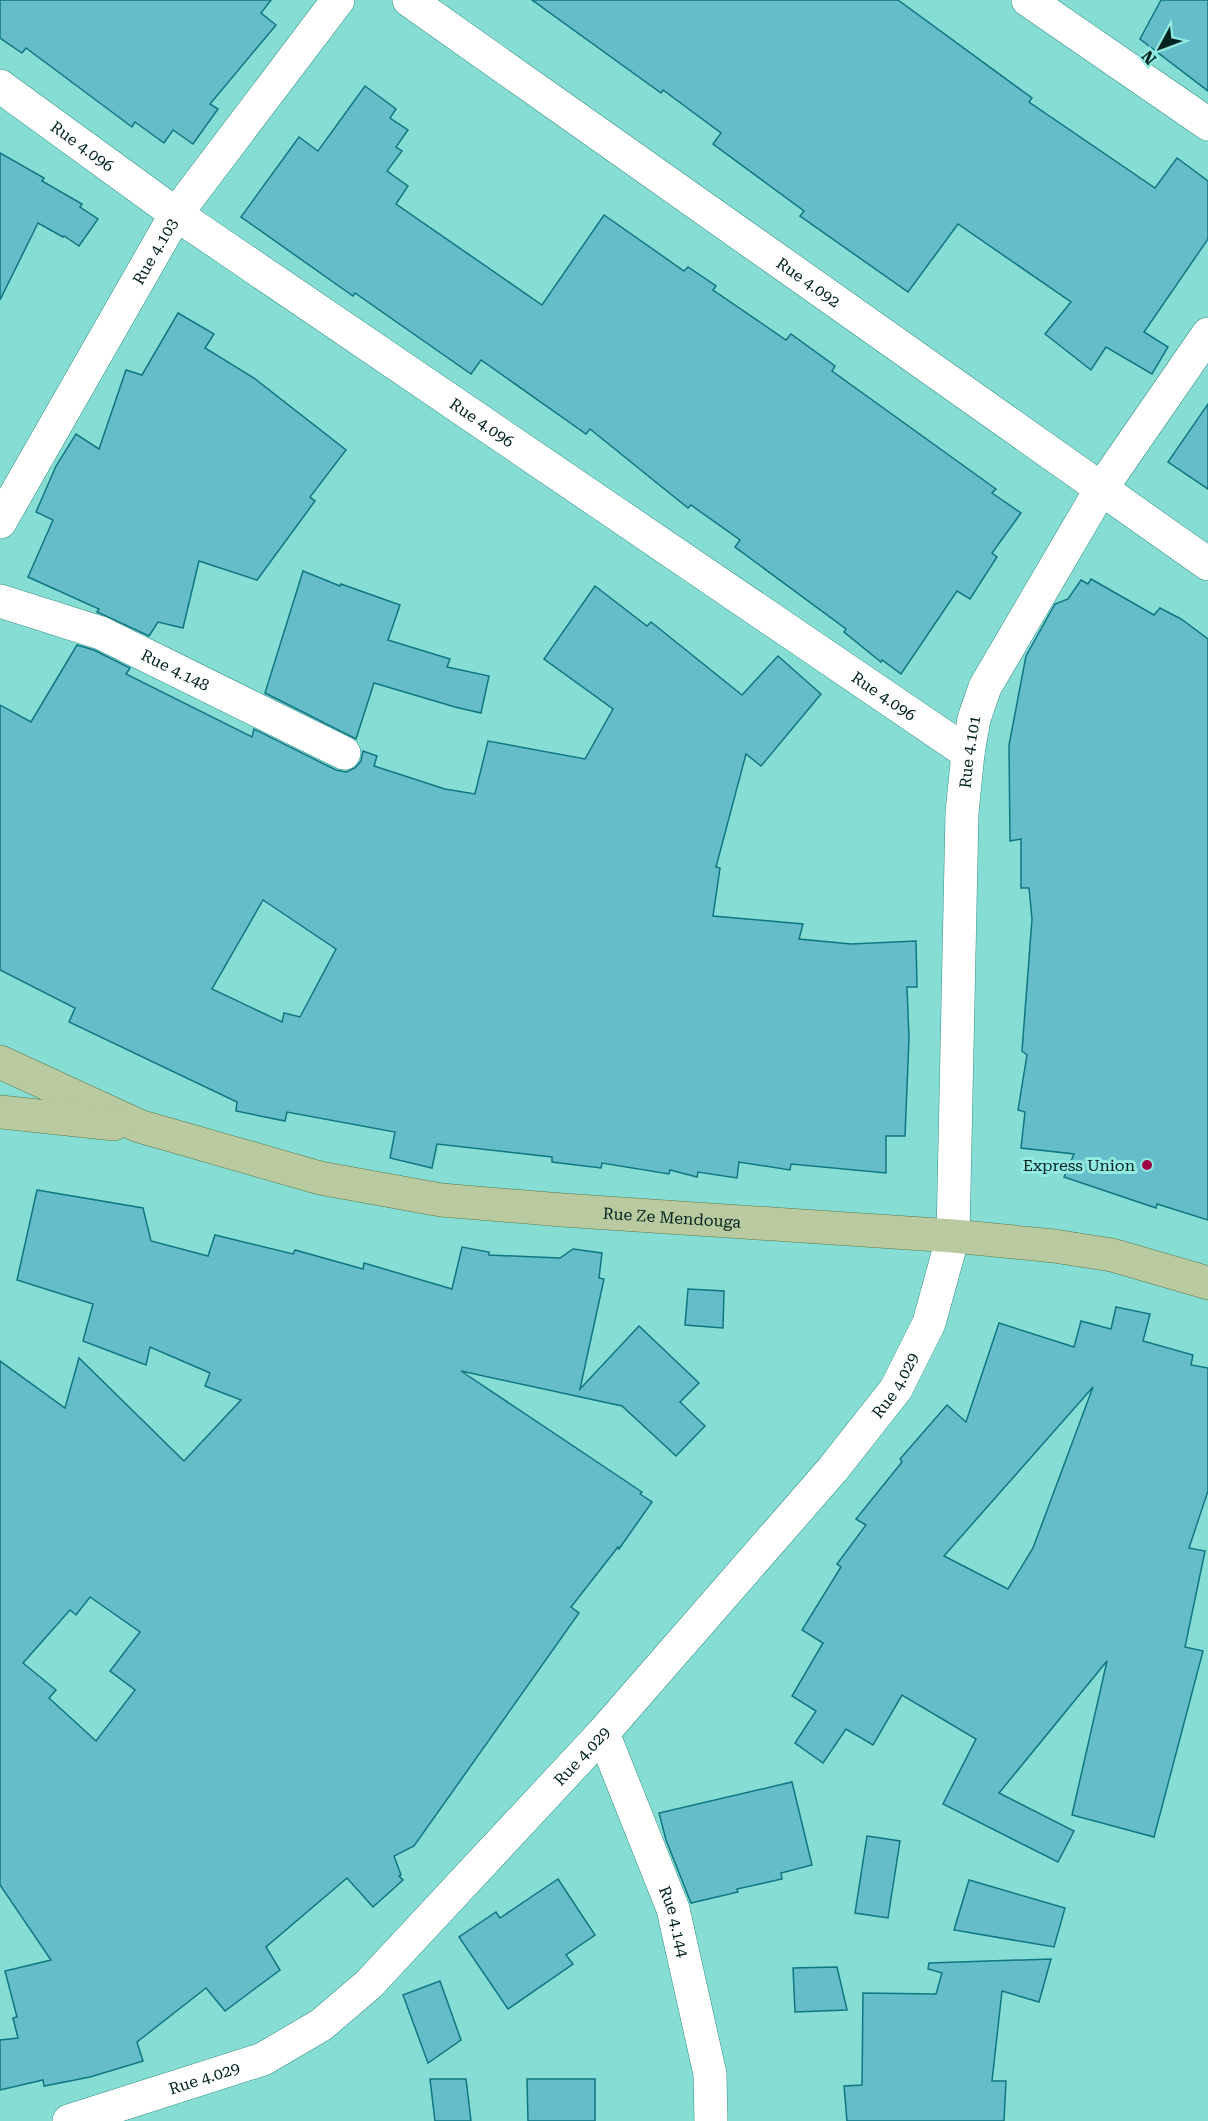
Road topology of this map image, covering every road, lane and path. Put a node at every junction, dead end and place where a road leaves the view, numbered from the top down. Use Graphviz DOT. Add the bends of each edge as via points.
graph roads {
  1 [pos="338,0"];
  2 [pos="409,0"];
  3 [pos="1029,0"];
  4 [pos="0,86"];
  5 [pos="1208,124"];
  6 [pos="177,214"];
  7 [pos="1208,334"];
  8 [pos="1101,489"];
  9 [pos="0,522"];
  10 [pos="1208,564"];
  11 [pos="0,601"];
  12 [pos="344,753"];
  13 [pos="968,753"];
  14 [pos="0,1062"];
  15 [pos="0,1112"];
  16 [pos="140,1126"];
  17 [pos="953,1236"];
  18 [pos="1208,1283"];
  19 [pos="603,1733"];
  20 [pos="69,2121"];
  21 [pos="711,2121"];
  1 -- 6 [label="street, Rue 4.103"];
  2 -- 8 [label="street, Rue 4.092"];
  3 -- 5 [label="street"];
  4 -- 6 [label="street, Rue 4.096"];
  6 -- 9 [label="street, Rue 4.103"];
  6 -- 13 [label="street, Rue 4.096"];
  7 -- 8 [label="street, Rue 4.101"];
  8 -- 10 [label="street, Rue 4.092"];
  8 -- 13 [label="street, Rue 4.101" via="985,687"];
  11 -- 12 [label="street, Rue 4.148" via="101,633"];
  13 -- 17 [label="street, Rue 4.101" via="962,813"];
  14 -- 16 [label="main road, Rue Ze Mendouga"];
  15 -- 16 [label="main road, Rue Ze Mendouga"];
  16 -- 17 [label="main road, Rue Ze Mendouga" via="320,1178 441,1200"];
  17 -- 18 [label="main road, Rue Ze Mendouga" via="1112,1255"];
  17 -- 19 [label="street, Rue 4.029" via="929,1323 896,1389 833,1469"];
  19 -- 20 [label="street, Rue 4.029" via="369,1984 321,2025 262,2060"];
  19 -- 21 [label="street, Rue 4.144" via="673,1909 710,2074"];
}
